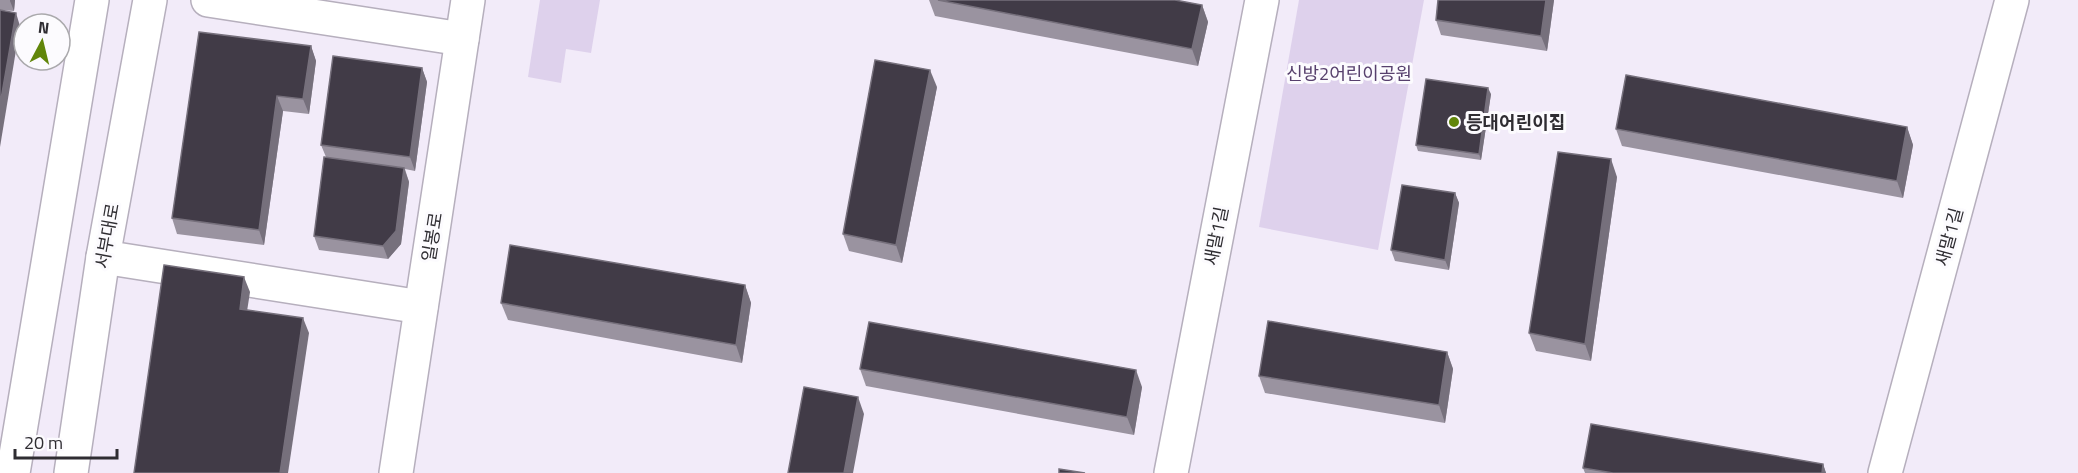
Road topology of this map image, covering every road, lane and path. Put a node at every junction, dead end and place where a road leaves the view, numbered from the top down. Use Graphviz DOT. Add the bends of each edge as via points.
graph roads {
  1 [pos="150,0"];
  2 [pos="208,0"];
  3 [pos="468,0"];
  4 [pos="1262,0"];
  5 [pos="2012,0"];
  6 [pos="91,1"];
  7 [pos="462,39"];
  8 [pos="103,257"];
  9 [pos="421,307"];
  10 [pos="13,473"];
  11 [pos="71,473"];
  12 [pos="396,473"];
  13 [pos="1171,473"];
  14 [pos="1886,473"];
  1 -- 8 [label="street, 서부대로"];
  2 -- 7 [label="street"];
  3 -- 7 [label="street, 일봉로"];
  4 -- 13 [label="street, 새말1길"];
  5 -- 14 [label="street, 새말1길"];
  6 -- 10 [label="street"];
  7 -- 9 [label="street, 일봉로"];
  8 -- 9 [label="street"];
  8 -- 11 [label="street, 서부대로"];
  9 -- 12 [label="street, 일봉로"];
}
